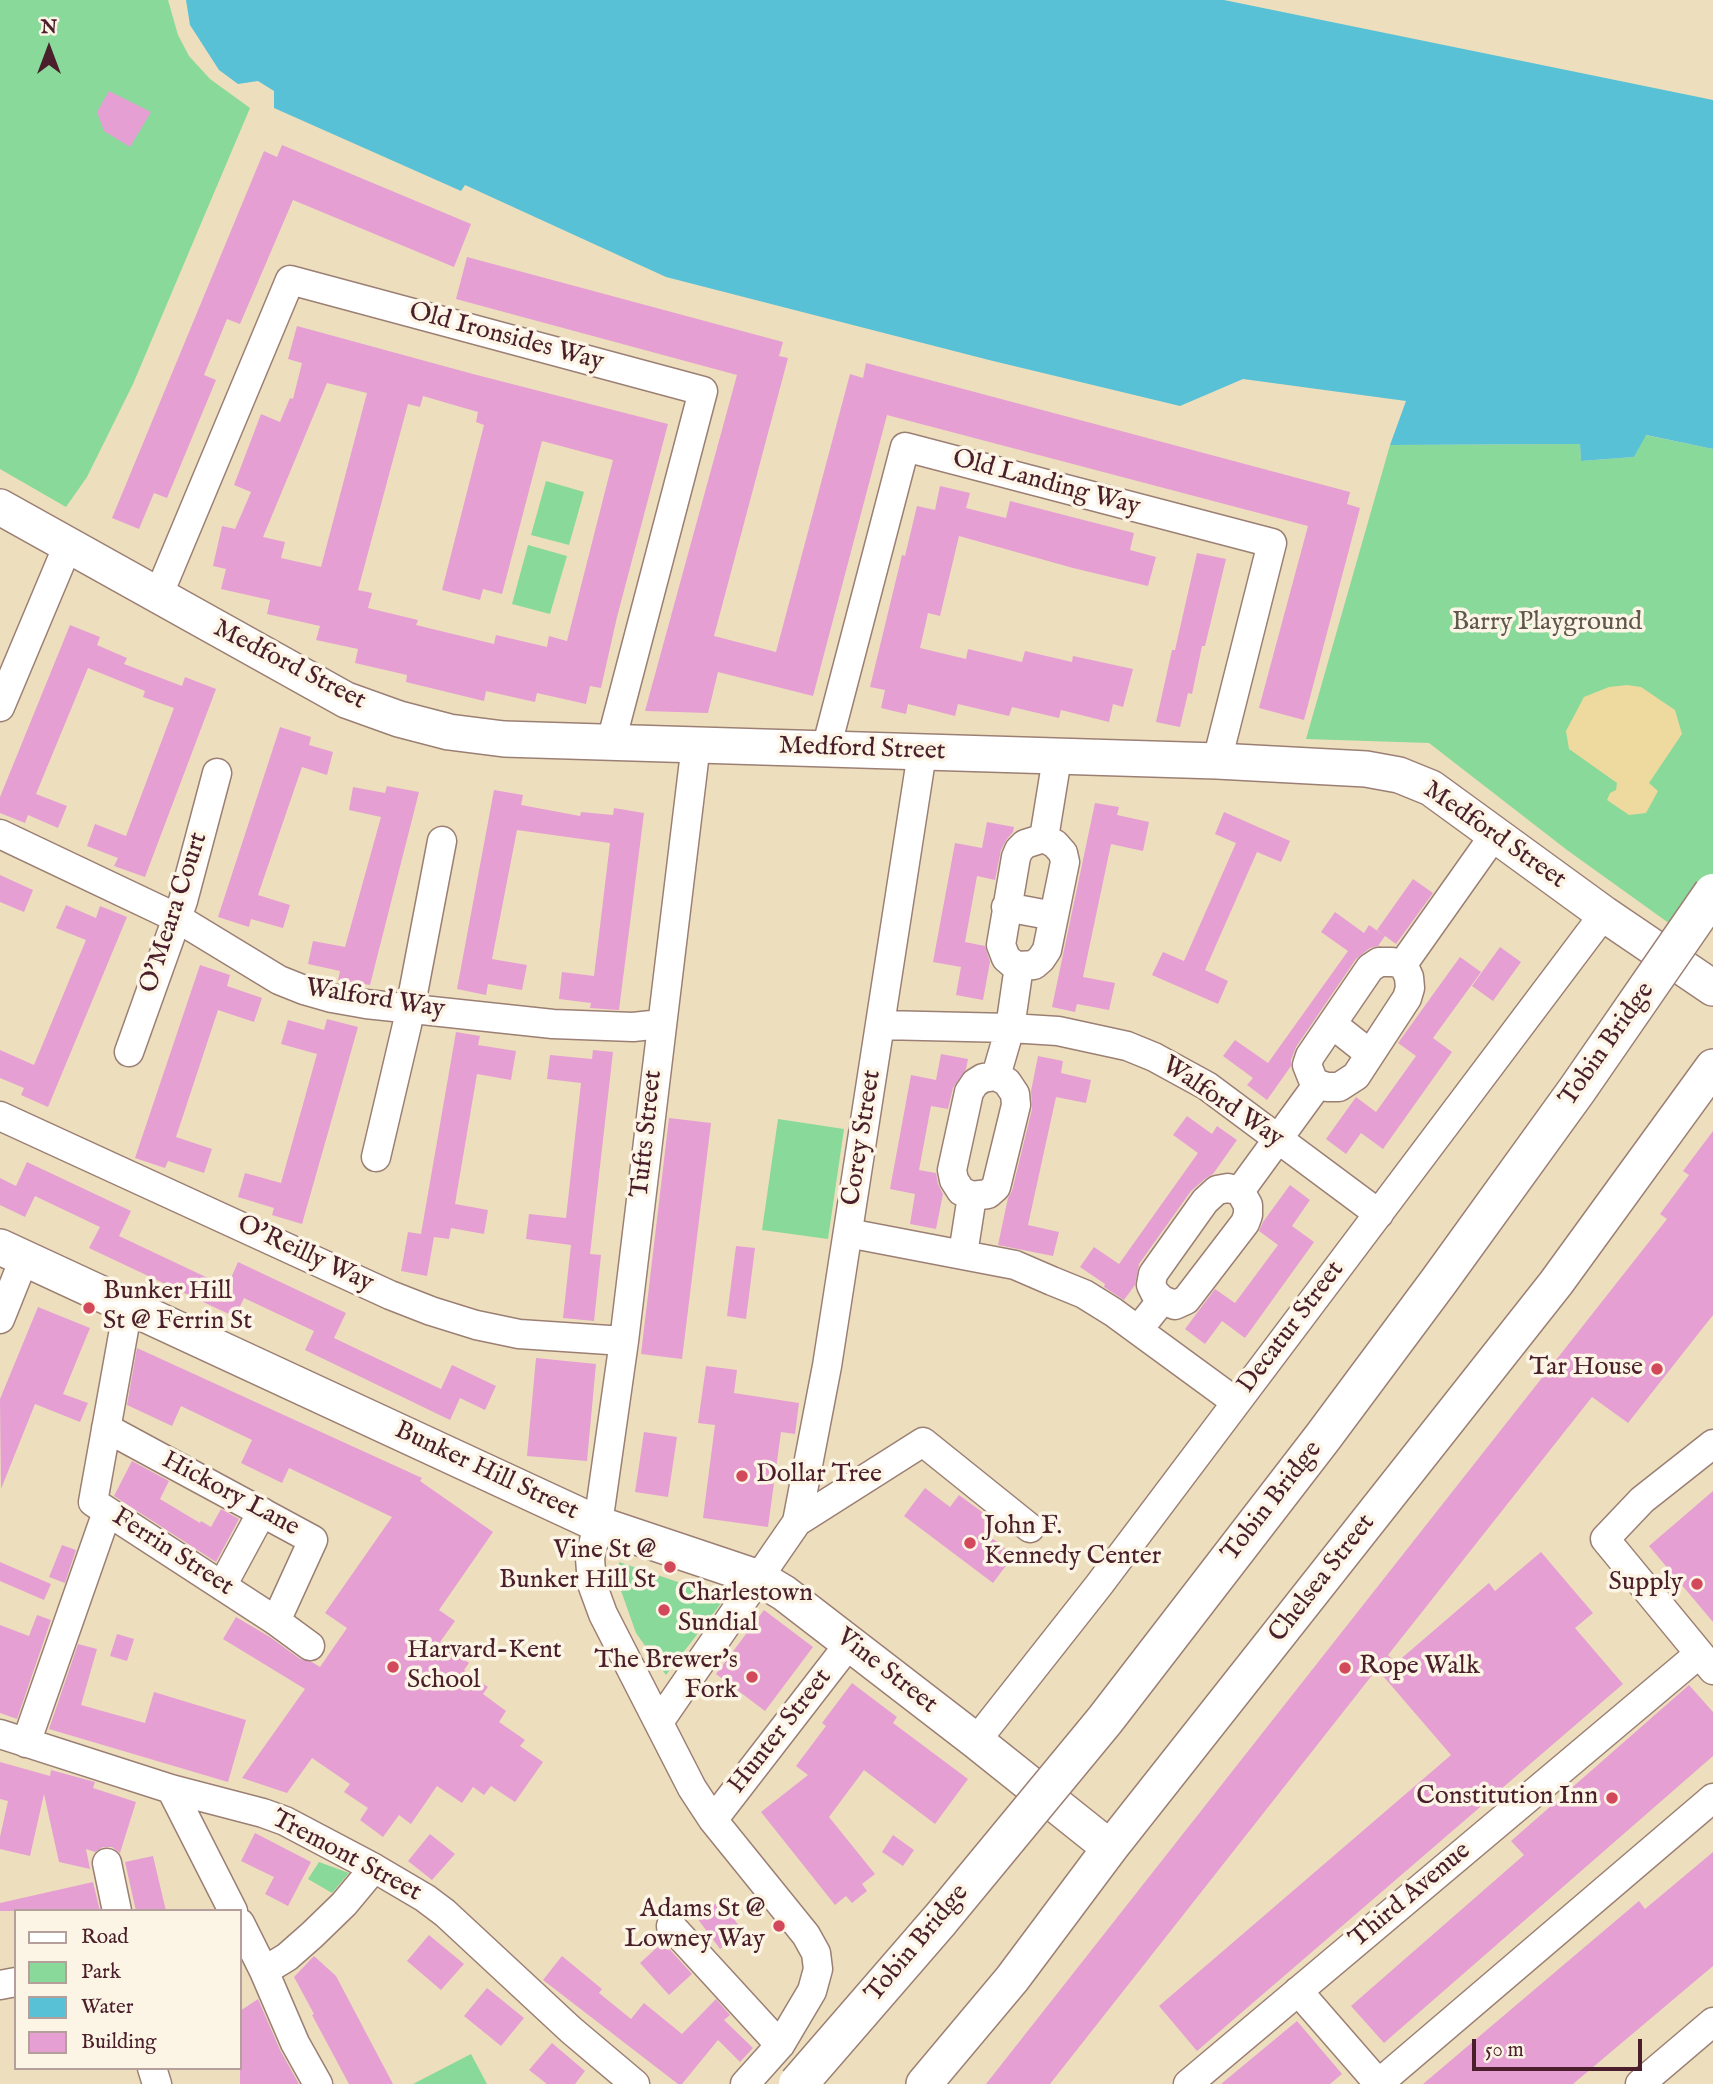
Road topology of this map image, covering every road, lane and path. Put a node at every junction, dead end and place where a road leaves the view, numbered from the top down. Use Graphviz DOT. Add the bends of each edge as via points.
graph roads {
  1 [pos="0,507"];
  2 [pos="68,545"];
  3 [pos="158,596"];
  4 [pos="0,707"];
  5 [pos="611,743"];
  6 [pos="696,744"];
  7 [pos="825,749"];
  8 [pos="922,753"];
  9 [pos="1057,758"];
  10 [pos="1217,761"];
  11 [pos="217,774"];
  12 [pos="0,834"];
  13 [pos="1494,834"];
  14 [pos="1044,838"];
  15 [pos="442,841"];
  16 [pos="1713,894"];
  17 [pos="1006,907"];
  18 [pos="1604,914"];
  19 [pos="1054,916"];
  20 [pos="177,918"];
  21 [pos="1403,964"];
  22 [pos="1019,966"];
  23 [pos="1713,988"];
  24 [pos="410,1008"];
  25 [pos="661,1024"];
  26 [pos="1332,1024"];
  27 [pos="881,1025"];
  28 [pos="1010,1028"];
  29 [pos="129,1052"];
  30 [pos="1370,1054"];
  31 [pos="1713,1068"];
  32 [pos="996,1076"];
  33 [pos="1318,1084"];
  34 [pos="0,1116"];
  35 [pos="1274,1145"];
  36 [pos="376,1157"];
  37 [pos="1240,1191"];
  38 [pos="972,1196"];
  39 [pos="1379,1214"];
  40 [pos="848,1233"];
  41 [pos="12,1253"];
  42 [pos="963,1254"];
  43 [pos="1162,1300"];
  44 [pos="128,1307"];
  45 [pos="0,1319"];
  46 [pos="1138,1330"];
  47 [pos="624,1341"];
  48 [pos="1236,1402"];
  49 [pos="106,1428"];
  50 [pos="1713,1444"];
  51 [pos="107,1512"];
  52 [pos="262,1512"];
  53 [pos="797,1522"];
  54 [pos="598,1524"];
  55 [pos="1030,1528"];
  56 [pos="759,1578"];
  57 [pos="222,1586"];
  58 [pos="276,1621"];
  59 [pos="849,1644"];
  60 [pos="310,1646"];
  61 [pos="1706,1662"];
  62 [pos="659,1722"];
  63 [pos="13,1738"];
  64 [pos="976,1741"];
  65 [pos="171,1789"];
  66 [pos="1713,1798"];
  67 [pos="713,1820"];
  68 [pos="1110,1848"];
  69 [pos="107,1863"];
  70 [pos="374,1868"];
  71 [pos="117,1909"];
  72 [pos="232,1909"];
  73 [pos="671,1926"];
  74 [pos="242,1927"];
  75 [pos="264,1971"];
  76 [pos="1298,1991"];
  77 [pos="1713,2022"];
  78 [pos="780,2045"];
  79 [pos="1383,2080"];
  80 [pos="318,2084"];
  81 [pos="635,2084"];
  82 [pos="745,2084"];
  83 [pos="798,2084"];
  84 [pos="925,2084"];
  85 [pos="1188,2084"];
  86 [pos="1640,2084"];
  1 -- 2 [label="main road, Medford Street"];
  2 -- 3 [label="main road, Medford Street"];
  2 -- 4 [label="street"];
  3 -- 5 [label="main road, Medford Street" via="346,700 399,719 504,739"];
  3 -- 5 [label="street, Old Ironsides Way" via="290,279 702,391"];
  5 -- 6 [label="main road, Medford Street"];
  6 -- 7 [label="main road, Medford Street"];
  6 -- 25 [label="street, Tufts Street"];
  7 -- 8 [label="main road, Medford Street"];
  7 -- 10 [label="street, Old Landing Way" via="905,447 1272,543"];
  8 -- 9 [label="main road, Medford Street"];
  8 -- 27 [label="street, Corey Street"];
  9 -- 10 [label="main road, Medford Street"];
  9 -- 14 [label="street"];
  10 -- 13 [label="main road, Medford Street" via="1399,775 1431,788"];
  11 -- 20 [label="street, O'Meara Court"];
  12 -- 20 [label="street, Walford Way"];
  13 -- 18 [label="main road, Medford Street"];
  13 -- 21 [label="street"];
  14 -- 17 [label="street" via="1019,850"];
  14 -- 19 [label="street" via="1063,853 1065,862"];
  15 -- 24 [label="street"];
  16 -- 83 [label="highway, Tobin Bridge, bridge" via="1519,1173 1200,1600 956,1902"];
  17 -- 19 [label="street"];
  17 -- 22 [label="street" via="1001,945 1006,958"];
  18 -- 23 [label="main road, Medford Street"];
  18 -- 39 [label="street, Decatur Street"];
  19 -- 22 [label="street" via="1041,959 1034,965"];
  20 -- 24 [label="street, Walford Way" via="296,987 332,998"];
  20 -- 29 [label="street, O'Meara Court"];
  21 -- 26 [label="street" via="1379,962 1370,968"];
  21 -- 30 [label="street" via="1409,977 1407,998"];
  22 -- 28 [label="street"];
  24 -- 25 [label="street, Walford Way" via="597,1027"];
  24 -- 36 [label="street"];
  25 -- 47 [label="street, Tufts Street"];
  26 -- 30 [label="street"];
  26 -- 33 [label="street" via="1307,1065"];
  27 -- 28 [label="street, Walford Way"];
  27 -- 40 [label="street, Corey Street"];
  28 -- 32 [label="street"];
  28 -- 35 [label="street, Walford Way" via="1058,1031 1127,1046 1207,1086"];
  30 -- 33 [label="street" via="1348,1083 1339,1087"];
  31 -- 68 [label="main road, Chelsea Street" via="1548,1293"];
  32 -- 38 [label="street" via="983,1078 969,1092 953,1170 961,1191"];
  32 -- 38 [label="street" via="1007,1082 1016,1105 996,1187 988,1194"];
  33 -- 35 [label="street"];
  34 -- 47 [label="street, O'Reilly Way" via="431,1311 519,1334"];
  35 -- 37 [label="street"];
  35 -- 39 [label="street, Walford Way"];
  37 -- 43 [label="street" via="1248,1205 1245,1223 1186,1300 1175,1305"];
  37 -- 43 [label="street" via="1217,1190 1205,1201 1153,1274 1151,1285"];
  38 -- 42 [label="street"];
  39 -- 48 [label="street, Decatur Street"];
  40 -- 42 [label="street"];
  40 -- 53 [label="street, Corey Street"];
  41 -- 44 [label="main road, Bunker Hill Street"];
  41 -- 45 [label="street"];
  42 -- 46 [label="street" via="1015,1265 1052,1280 1084,1294"];
  43 -- 46 [label="street"];
  44 -- 49 [label="street, Ferrin Street"];
  44 -- 54 [label="main road, Bunker Hill Street"];
  46 -- 48 [label="street"];
  47 -- 54 [label="street, Tufts Street"];
  48 -- 64 [label="street, Decatur Street"];
  49 -- 51 [label="street, Ferrin Street" via="93,1502"];
  49 -- 52 [label="street, Hickory Lane"];
  50 -- 61 [label="street" via="1642,1500 1605,1539"];
  51 -- 57 [label="street, Ferrin Street"];
  51 -- 63 [label="street"];
  52 -- 57 [label="street"];
  52 -- 58 [label="street, Hickory Lane" via="313,1540"];
  53 -- 55 [label="street" via="923,1441"];
  53 -- 56 [label="street"];
  54 -- 56 [label="main road, Vine Street"];
  54 -- 62 [label="street, Bunker Hill Street" via="590,1558 592,1584"];
  56 -- 59 [label="main road, Vine Street"];
  56 -- 62 [label="street"];
  57 -- 58 [label="street, Ferrin Street"];
  58 -- 60 [label="street, Ferrin Street"];
  59 -- 64 [label="main road, Vine Street"];
  59 -- 67 [label="street, Hunter Street"];
  61 -- 76 [label="street, Third Avenue"];
  62 -- 67 [label="street, Bunker Hill Street"];
  63 -- 65 [label="street, Tremont Street"];
  64 -- 68 [label="main road, Vine Street"];
  65 -- 70 [label="street, Tremont Street" via="285,1821"];
  65 -- 72 [label="street"];
  66 -- 79 [label="street"];
  67 -- 78 [label="street, Bunker Hill Street" via="802,1928 816,1953 815,1985"];
  68 -- 84 [label="main road, Chelsea Street" via="1012,1979"];
  69 -- 71 [label="street"];
  70 -- 75 [label="street" via="344,1904"];
  70 -- 81 [label="street, Tremont Street" via="445,1913"];
  73 -- 78 [label="street"];
  74 -- 75 [label="street"];
  75 -- 80 [label="street"];
  76 -- 79 [label="street"];
  76 -- 85 [label="street, Third Avenue"];
  77 -- 86 [label="street"];
  78 -- 82 [label="street"];
}
